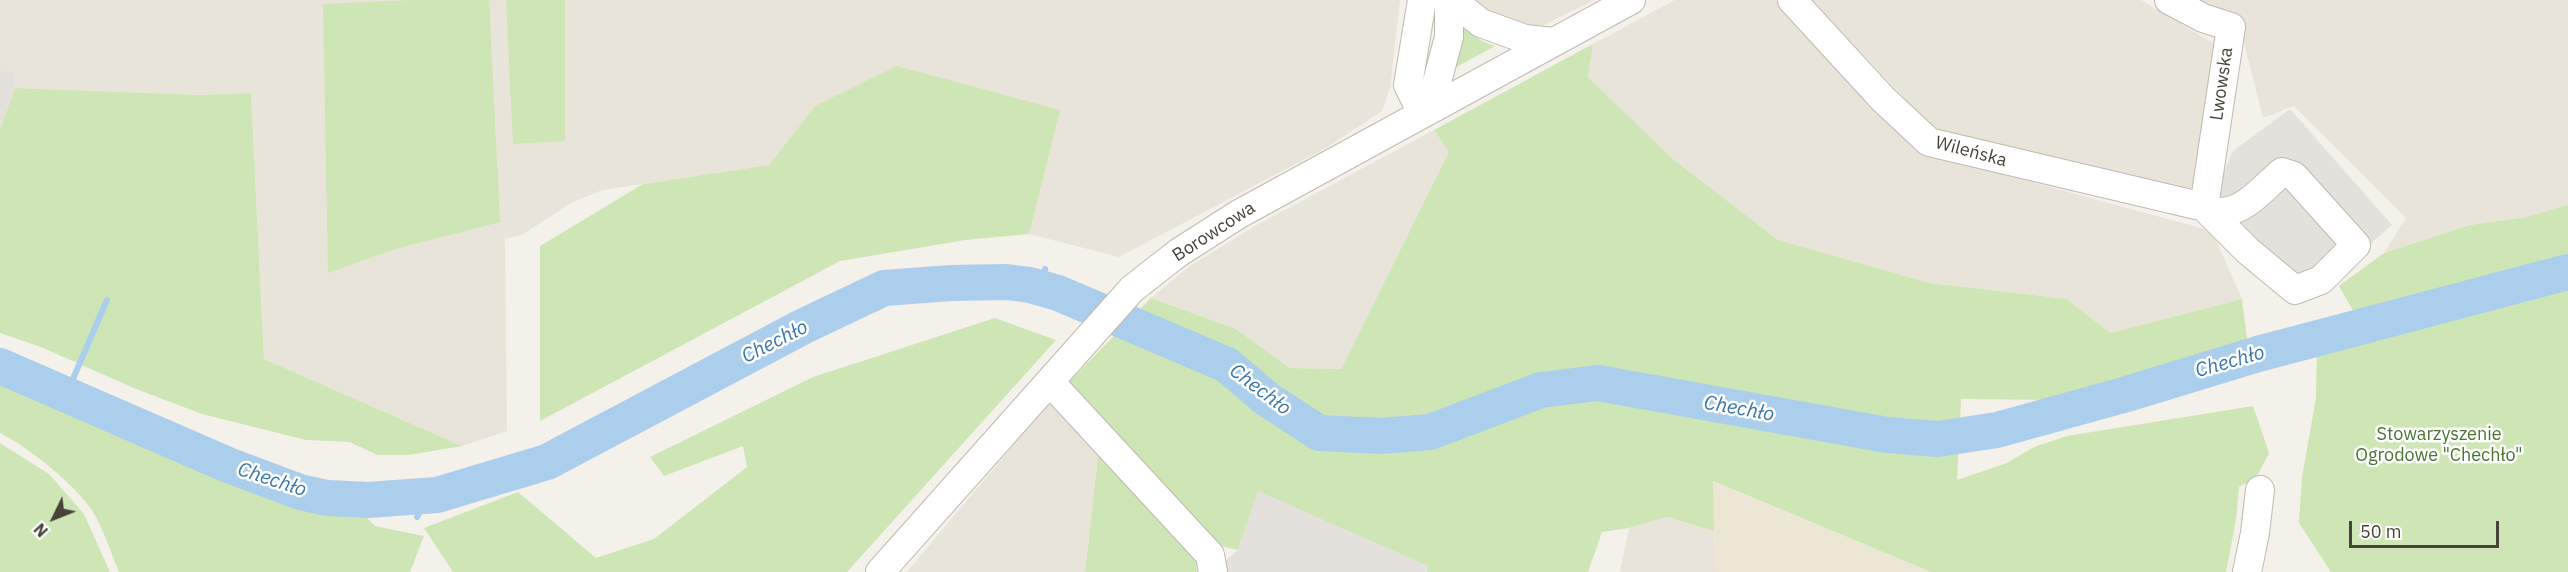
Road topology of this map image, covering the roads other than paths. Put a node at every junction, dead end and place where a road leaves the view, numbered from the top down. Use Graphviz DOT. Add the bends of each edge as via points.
graph roads {
  1 [pos="1422,0"];
  2 [pos="1451,0"];
  3 [pos="1631,0"];
  4 [pos="1792,0"];
  5 [pos="2169,0"];
  6 [pos="1553,42"];
  7 [pos="1408,85"];
  8 [pos="1426,111"];
  9 [pos="1392,130"];
  10 [pos="2204,207"];
  11 [pos="1050,382"];
  12 [pos="2260,490"];
  13 [pos="880,572"];
  14 [pos="1213,572"];
  15 [pos="2247,572"];
  1 -- 7 [label="street"];
  2 -- 6 [label="street" via="1481,23 1526,39"];
  2 -- 8 [label="street" via="1449,37"];
  3 -- 6 [label="street, Borowcowa"];
  4 -- 10 [label="street, Wileńska" via="1883,99 1929,142"];
  5 -- 10 [label="street, Lwowska" via="2231,27"];
  6 -- 8 [label="street, Borowcowa"];
  7 -- 8 [label="street"];
  7 -- 9 [label="street"];
  8 -- 9 [label="street, Borowcowa"];
  9 -- 11 [label="street, Borowcowa" via="1239,214 1178,254 1132,289"];
  10 -- 10 [label="street, Wileńska" via="2222,212 2237,207 2282,172 2294,176 2356,245 2321,280 2295,291"];
  11 -- 13 [label="street, Borowcowa"];
  11 -- 14 [label="street" via="1210,555"];
  12 -- 15 [label="street"];
}
